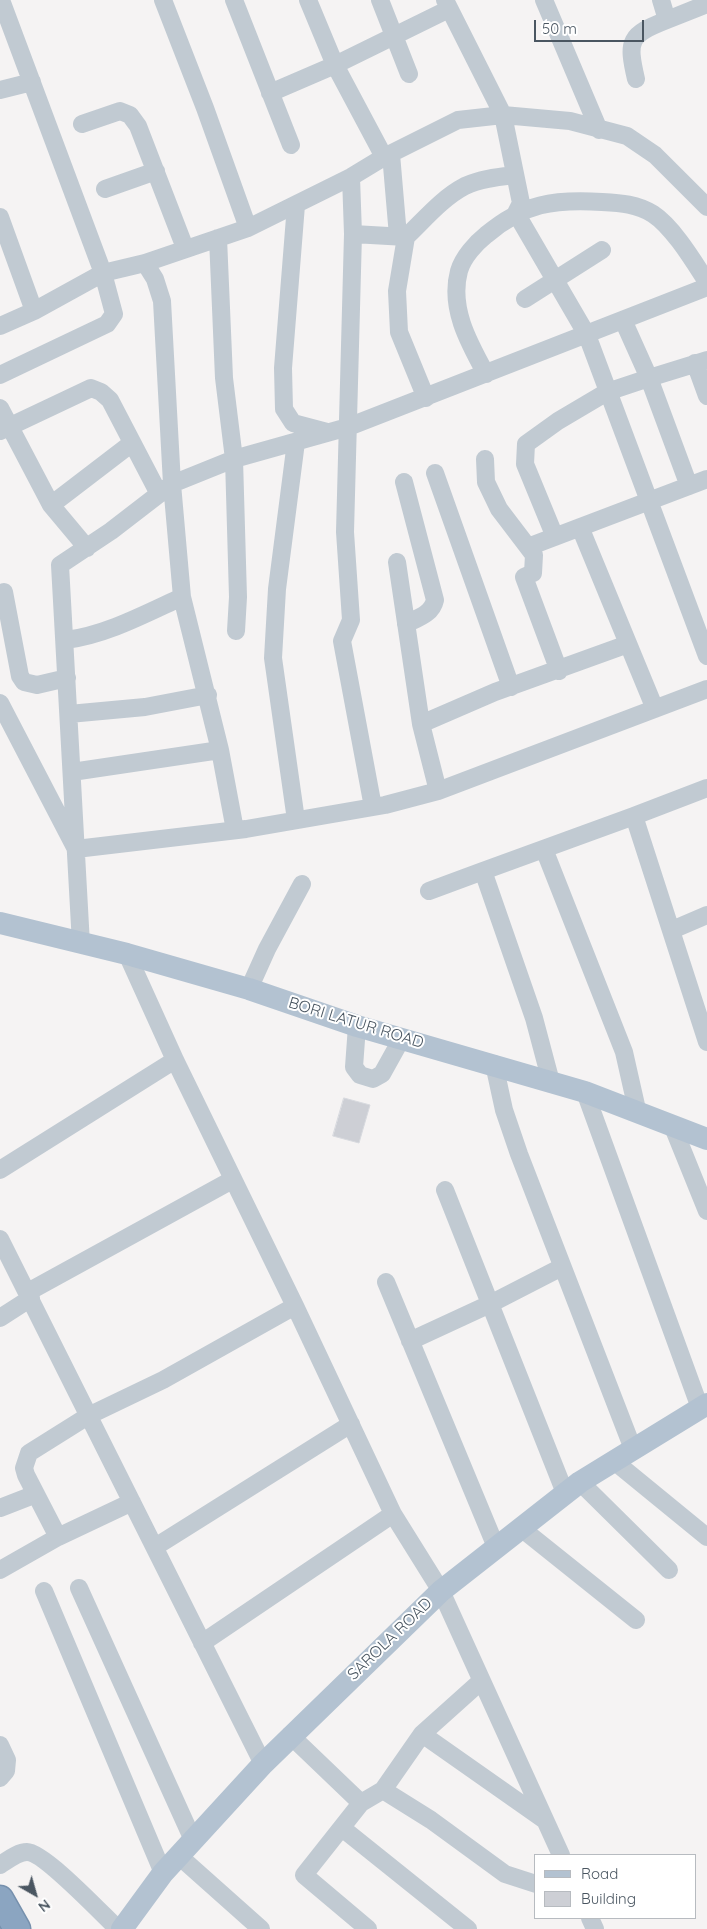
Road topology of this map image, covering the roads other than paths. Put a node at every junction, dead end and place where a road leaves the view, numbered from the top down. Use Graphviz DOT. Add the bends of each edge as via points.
graph roads {
  1 [pos="163,0"];
  2 [pos="234,0"];
  3 [pos="308,0"];
  4 [pos="380,0"];
  5 [pos="544,0"];
  6 [pos="660,0"];
  7 [pos="707,4"];
  8 [pos="447,5"];
  9 [pos="2,9"];
  10 [pos="667,20"];
  11 [pos="394,36"];
  12 [pos="335,65"];
  13 [pos="409,74"];
  14 [pos="636,79"];
  15 [pos="32,82"];
  16 [pos="0,90"];
  17 [pos="270,93"];
  18 [pos="503,115"];
  19 [pos="82,124"];
  20 [pos="599,130"];
  21 [pos="291,144"];
  22 [pos="387,156"];
  23 [pos="156,171"];
  24 [pos="514,175"];
  25 [pos="351,177"];
  26 [pos="105,189"];
  27 [pos="296,205"];
  28 [pos="707,207"];
  29 [pos="516,213"];
  30 [pos="0,217"];
  31 [pos="248,228"];
  32 [pos="353,234"];
  33 [pos="402,236"];
  34 [pos="218,238"];
  35 [pos="185,248"];
  36 [pos="602,250"];
  37 [pos="145,263"];
  38 [pos="104,274"];
  39 [pos="554,281"];
  40 [pos="707,282"];
  41 [pos="707,287"];
  42 [pos="525,299"];
  43 [pos="34,310"];
  44 [pos="624,320"];
  45 [pos="0,326"];
  46 [pos="587,335"];
  47 [pos="701,362"];
  48 [pos="486,374"];
  49 [pos="0,375"];
  50 [pos="649,378"];
  51 [pos="607,392"];
  52 [pos="707,396"];
  53 [pos="426,398"];
  54 [pos="0,408"];
  55 [pos="348,427"];
  56 [pos="4,429"];
  57 [pos="327,433"];
  58 [pos="296,442"];
  59 [pos="132,443"];
  60 [pos="234,459"];
  61 [pos="484,460"];
  62 [pos="435,473"];
  63 [pos="707,479"];
  64 [pos="404,482"];
  65 [pos="689,486"];
  66 [pos="166,489"];
  67 [pos="648,501"];
  68 [pos="50,505"];
  69 [pos="580,527"];
  70 [pos="555,537"];
  71 [pos="528,547"];
  72 [pos="87,548"];
  73 [pos="397,562"];
  74 [pos="4,592"];
  75 [pos="182,597"];
  76 [pos="406,624"];
  77 [pos="236,632"];
  78 [pos="66,640"];
  79 [pos="628,644"];
  80 [pos="707,656"];
  81 [pos="558,671"];
  82 [pos="68,678"];
  83 [pos="511,687"];
  84 [pos="707,689"];
  85 [pos="208,695"];
  86 [pos="0,704"];
  87 [pos="655,709"];
  88 [pos="69,714"];
  89 [pos="421,724"];
  90 [pos="220,750"];
  91 [pos="72,772"];
  92 [pos="707,788"];
  93 [pos="438,791"];
  94 [pos="373,807"];
  95 [pos="634,816"];
  96 [pos="296,820"];
  97 [pos="235,830"];
  98 [pos="76,849"];
  99 [pos="544,849"];
  100 [pos="483,871"];
  101 [pos="302,884"];
  102 [pos="429,891"];
  103 [pos="707,915"];
  104 [pos="0,924"];
  105 [pos="672,930"];
  106 [pos="81,944"];
  107 [pos="127,954"];
  108 [pos="249,988"];
  109 [pos="357,1026"];
  110 [pos="402,1038"];
  111 [pos="707,1042"];
  112 [pos="174,1060"];
  113 [pos="494,1064"];
  114 [pos="551,1082"];
  115 [pos="586,1092"];
  116 [pos="638,1114"];
  117 [pos="674,1127"];
  118 [pos="707,1138"];
  119 [pos="0,1170"];
  120 [pos="232,1180"];
  121 [pos="445,1190"];
  122 [pos="707,1211"];
  123 [pos="0,1239"];
  124 [pos="562,1267"];
  125 [pos="386,1282"];
  126 [pos="30,1295"];
  127 [pos="490,1304"];
  128 [pos="295,1306"];
  129 [pos="0,1318"];
  130 [pos="410,1340"];
  131 [pos="704,1406"];
  132 [pos="88,1416"];
  133 [pos="351,1424"];
  134 [pos="633,1449"];
  135 [pos="614,1461"];
  136 [pos="573,1487"];
  137 [pos="36,1494"];
  138 [pos="132,1502"];
  139 [pos="0,1508"];
  140 [pos="393,1514"];
  141 [pos="521,1528"];
  142 [pos="58,1537"];
  143 [pos="707,1537"];
  144 [pos="496,1547"];
  145 [pos="155,1548"];
  146 [pos="0,1570"];
  147 [pos="669,1570"];
  148 [pos="79,1588"];
  149 [pos="44,1591"];
  150 [pos="441,1591"];
  151 [pos="636,1620"];
  152 [pos="202,1643"];
  153 [pos="480,1682"];
  154 [pos="422,1734"];
  155 [pos="290,1735"];
  156 [pos="0,1745"];
  157 [pos="263,1764"];
  158 [pos="0,1778"];
  159 [pos="383,1790"];
  160 [pos="361,1803"];
  161 [pos="544,1819"];
  162 [pos="342,1828"];
  163 [pos="186,1848"];
  164 [pos="561,1854"];
  165 [pos="0,1865"];
  166 [pos="163,1873"];
  167 [pos="534,1883"];
  168 [pos="0,1899"];
  169 [pos="17,1929"];
  170 [pos="120,1929"];
  171 [pos="261,1929"];
  172 [pos="368,1929"];
  173 [pos="468,1929"];
  1 -- 31 [label="street" via="206,108"];
  2 -- 17 [label="street"];
  3 -- 12 [label="street"];
  4 -- 11 [label="street"];
  5 -- 20 [label="street"];
  6 -- 10 [label="street"];
  7 -- 10 [label="street"];
  8 -- 11 [label="street"];
  8 -- 18 [label="street"];
  9 -- 15 [label="street"];
  10 -- 14 [label="street" via="646,28 634,38 630,50"];
  11 -- 12 [label="street"];
  11 -- 13 [label="street"];
  12 -- 17 [label="street"];
  12 -- 22 [label="street"];
  15 -- 16 [label="street"];
  15 -- 38 [label="street"];
  17 -- 21 [label="street"];
  18 -- 20 [label="street" via="570,121"];
  18 -- 22 [label="street" via="458,120"];
  18 -- 24 [label="street"];
  19 -- 23 [label="street" via="120,111 130,115 138,126"];
  20 -- 28 [label="street" via="627,136 655,155"];
  22 -- 25 [label="street"];
  22 -- 33 [label="street"];
  23 -- 26 [label="street"];
  23 -- 35 [label="street"];
  24 -- 29 [label="street" via="521,203"];
  24 -- 33 [label="street" via="465,186"];
  25 -- 27 [label="street"];
  25 -- 32 [label="street"];
  27 -- 31 [label="street"];
  27 -- 57 [label="street" via="283,368 284,409 293,423"];
  29 -- 39 [label="street"];
  29 -- 40 [label="street" via="561,201 637,205 655,215 682,244"];
  29 -- 48 [label="street" via="476,243 460,270 456,295 460,319 468,342"];
  30 -- 43 [label="street"];
  31 -- 34 [label="street"];
  32 -- 33 [label="street"];
  32 -- 55 [label="street"];
  33 -- 53 [label="street" via="399,332"];
  34 -- 35 [label="street"];
  34 -- 60 [label="street" via="224,378"];
  35 -- 37 [label="street"];
  36 -- 39 [label="street"];
  37 -- 38 [label="street"];
  37 -- 66 [label="street" via="155,279 162,301"];
  38 -- 43 [label="street"];
  38 -- 49 [label="street" via="113,308 112,321"];
  39 -- 42 [label="street"];
  39 -- 46 [label="street"];
  41 -- 44 [label="street"];
  43 -- 45 [label="street"];
  44 -- 46 [label="street"];
  44 -- 50 [label="street"];
  46 -- 48 [label="street"];
  46 -- 51 [label="street"];
  47 -- 50 [label="street"];
  47 -- 52 [label="street"];
  48 -- 53 [label="street"];
  50 -- 51 [label="street"];
  50 -- 65 [label="street"];
  51 -- 67 [label="street"];
  51 -- 70 [label="street" via="526,444 525,464"];
  53 -- 55 [label="street"];
  54 -- 56 [label="street"];
  55 -- 57 [label="street"];
  55 -- 94 [label="street" via="345,532 351,620 342,641"];
  56 -- 59 [label="street" via="92,388 110,400"];
  56 -- 68 [label="street"];
  57 -- 58 [label="street"];
  58 -- 60 [label="street"];
  58 -- 96 [label="street" via="277,589 273,658"];
  59 -- 66 [label="street"];
  59 -- 68 [label="street"];
  60 -- 66 [label="street"];
  60 -- 77 [label="street"];
  61 -- 71 [label="street" via="486,482 499,509"];
  62 -- 83 [label="street"];
  63 -- 65 [label="street"];
  64 -- 76 [label="street" via="435,600 428,612"];
  65 -- 67 [label="street"];
  66 -- 72 [label="street"];
  66 -- 75 [label="street"];
  67 -- 69 [label="street"];
  67 -- 80 [label="street"];
  68 -- 72 [label="street"];
  69 -- 70 [label="street"];
  69 -- 79 [label="street"];
  70 -- 71 [label="street"];
  71 -- 81 [label="street" via="534,555 533,573 524,577"];
  72 -- 78 [label="street" via="60,565"];
  73 -- 76 [label="street"];
  74 -- 82 [label="street" via="20,676 24,682 37,685"];
  75 -- 78 [label="street" via="116,626"];
  75 -- 85 [label="street"];
  76 -- 89 [label="street"];
  78 -- 82 [label="street"];
  79 -- 81 [label="street"];
  79 -- 87 [label="street"];
  81 -- 83 [label="street"];
  82 -- 88 [label="street"];
  83 -- 89 [label="street"];
  84 -- 87 [label="street"];
  85 -- 88 [label="street" via="145,707"];
  85 -- 90 [label="street"];
  86 -- 98 [label="street"];
  87 -- 93 [label="street"];
  88 -- 91 [label="street"];
  89 -- 93 [label="street"];
  90 -- 91 [label="street"];
  90 -- 97 [label="street"];
  91 -- 98 [label="street"];
  92 -- 95 [label="street"];
  93 -- 94 [label="street"];
  94 -- 96 [label="street"];
  95 -- 99 [label="street"];
  95 -- 105 [label="street"];
  96 -- 97 [label="street"];
  97 -- 98 [label="street"];
  98 -- 106 [label="street"];
  99 -- 100 [label="street"];
  99 -- 116 [label="street" via="624,1052"];
  100 -- 102 [label="street"];
  100 -- 114 [label="street" via="534,1018"];
  101 -- 108 [label="street"];
  103 -- 105 [label="street"];
  104 -- 106 [label="main road, BORI LATUR ROAD"];
  105 -- 111 [label="street"];
  106 -- 107 [label="main road, BORI LATUR ROAD"];
  107 -- 108 [label="main road, BORI LATUR ROAD"];
  107 -- 112 [label="street"];
  108 -- 109 [label="main road, BORI LATUR ROAD"];
  109 -- 110 [label="main road, BORI LATUR ROAD"];
  109 -- 110 [label="street" via="354,1067 360,1075 373,1079 382,1074"];
  110 -- 113 [label="main road, BORI LATUR ROAD"];
  112 -- 119 [label="street"];
  112 -- 120 [label="street"];
  113 -- 114 [label="main road, BORI LATUR ROAD"];
  113 -- 124 [label="street" via="504,1110"];
  114 -- 115 [label="main road, BORI LATUR ROAD"];
  115 -- 116 [label="main road, BORI LATUR ROAD"];
  115 -- 131 [label="street"];
  116 -- 117 [label="main road, BORI LATUR ROAD"];
  117 -- 118 [label="main road, BORI LATUR ROAD"];
  117 -- 122 [label="street"];
  120 -- 126 [label="street"];
  120 -- 128 [label="street"];
  121 -- 127 [label="street"];
  123 -- 126 [label="street"];
  124 -- 127 [label="street"];
  124 -- 134 [label="street"];
  125 -- 130 [label="street"];
  126 -- 129 [label="street"];
  126 -- 132 [label="street"];
  127 -- 130 [label="street"];
  127 -- 136 [label="street"];
  128 -- 132 [label="street" via="163,1380"];
  128 -- 133 [label="street"];
  130 -- 144 [label="street"];
  131 -- 134 [label="main road, SAROLA ROAD"];
  132 -- 137 [label="street" via="29,1453 24,1468"];
  132 -- 138 [label="street"];
  133 -- 140 [label="street"];
  133 -- 145 [label="street"];
  134 -- 135 [label="main road, SAROLA ROAD"];
  135 -- 136 [label="main road, SAROLA ROAD"];
  135 -- 143 [label="street"];
  136 -- 141 [label="main road, SAROLA ROAD"];
  136 -- 147 [label="street"];
  137 -- 139 [label="street"];
  137 -- 142 [label="street"];
  138 -- 142 [label="street"];
  138 -- 145 [label="street"];
  140 -- 150 [label="street"];
  140 -- 152 [label="street"];
  141 -- 144 [label="main road, SAROLA ROAD"];
  141 -- 151 [label="street"];
  142 -- 146 [label="street"];
  144 -- 150 [label="main road, SAROLA ROAD"];
  145 -- 152 [label="street"];
  148 -- 163 [label="street"];
  149 -- 166 [label="street"];
  150 -- 153 [label="street"];
  150 -- 155 [label="main road, SAROLA ROAD"];
  152 -- 157 [label="street"];
  153 -- 154 [label="street"];
  153 -- 161 [label="street"];
  154 -- 159 [label="street"];
  154 -- 161 [label="street"];
  155 -- 157 [label="main road, SAROLA ROAD"];
  155 -- 160 [label="street"];
  156 -- 158 [label="street" via="7,1760 6,1771"];
  157 -- 163 [label="main road, SAROLA ROAD"];
  159 -- 160 [label="street"];
  159 -- 167 [label="street" via="431,1820 505,1874"];
  160 -- 162 [label="street"];
  161 -- 164 [label="street"];
  162 -- 172 [label="street" via="304,1875"];
  162 -- 173 [label="street"];
  163 -- 166 [label="main road, SAROLA ROAD"];
  163 -- 171 [label="street"];
  165 -- 170 [label="street" via="19,1854 34,1853"];
  166 -- 170 [label="main road, SAROLA ROAD"];
  168 -- 169 [label="highway"];
}
